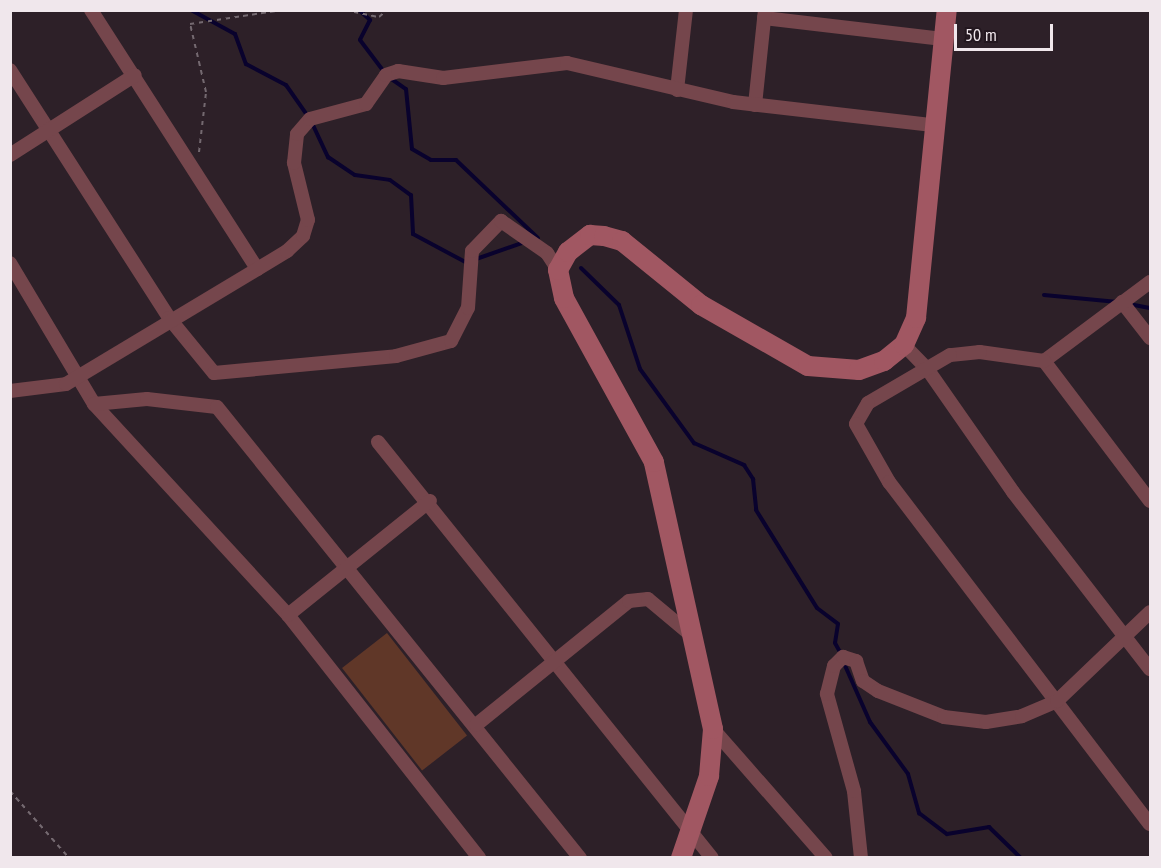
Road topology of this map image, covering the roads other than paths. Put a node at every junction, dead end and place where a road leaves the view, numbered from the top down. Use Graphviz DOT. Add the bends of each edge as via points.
graph roads {
  1 [pos="91,10"];
  2 [pos="686,10"];
  3 [pos="947,10"];
  4 [pos="764,14"];
  5 [pos="944,39"];
  6 [pos="10,69"];
  7 [pos="135,75"];
  8 [pos="677,90"];
  9 [pos="755,105"];
  10 [pos="933,125"];
  11 [pos="50,133"];
  12 [pos="10,155"];
  13 [pos="10,263"];
  14 [pos="562,263"];
  15 [pos="257,269"];
  16 [pos="1150,282"];
  17 [pos="1122,302"];
  18 [pos="169,318"];
  19 [pos="1150,338"];
  20 [pos="904,345"];
  21 [pos="1044,361"];
  22 [pos="928,370"];
  23 [pos="80,376"];
  24 [pos="10,392"];
  25 [pos="94,404"];
  26 [pos="378,442"];
  27 [pos="430,501"];
  28 [pos="1150,501"];
  29 [pos="351,567"];
  30 [pos="1150,612"];
  31 [pos="288,615"];
  32 [pos="1124,634"];
  33 [pos="692,635"];
  34 [pos="559,660"];
  35 [pos="1150,669"];
  36 [pos="1057,701"];
  37 [pos="476,725"];
  38 [pos="713,729"];
  39 [pos="1150,824"];
  40 [pos="692,834"];
  41 [pos="479,858"];
  42 [pos="580,858"];
  43 [pos="681,858"];
  44 [pos="712,858"];
  45 [pos="826,858"];
  46 [pos="861,858"];
  1 -- 7 [label="street"];
  2 -- 8 [label="street"];
  3 -- 5 [label="main road"];
  4 -- 5 [label="street"];
  4 -- 9 [label="street"];
  5 -- 10 [label="main road"];
  6 -- 11 [label="street"];
  7 -- 11 [label="street"];
  7 -- 15 [label="street"];
  8 -- 9 [label="street"];
  8 -- 15 [label="street" via="567,63 443,78 398,71 387,75 366,104 310,119 297,134 294,163 308,220 303,236"];
  9 -- 10 [label="street"];
  10 -- 20 [label="main road" via="923,269 916,318"];
  11 -- 12 [label="street"];
  11 -- 18 [label="street"];
  13 -- 23 [label="street"];
  14 -- 18 [label="street" via="501,221 472,251 468,308 458,334 427,351 396,356 222,376 205,365"];
  14 -- 20 [label="main road" via="590,235 622,241 701,305 808,366 859,370 884,361"];
  14 -- 33 [label="main road" via="564,298 654,462"];
  15 -- 18 [label="street"];
  16 -- 17 [label="street"];
  17 -- 19 [label="street"];
  17 -- 21 [label="street"];
  18 -- 23 [label="street"];
  20 -- 22 [label="street"];
  21 -- 22 [label="street" via="963,352"];
  21 -- 28 [label="street"];
  22 -- 32 [label="street" via="1013,492"];
  22 -- 36 [label="street" via="868,404 858,415 857,434"];
  23 -- 24 [label="street" via="66,384"];
  23 -- 25 [label="street"];
  25 -- 29 [label="street" via="147,399 217,407"];
  25 -- 31 [label="street"];
  26 -- 27 [label="street"];
  27 -- 29 [label="street"];
  27 -- 34 [label="street"];
  29 -- 31 [label="street"];
  29 -- 37 [label="street"];
  30 -- 32 [label="street"];
  31 -- 41 [label="street"];
  32 -- 35 [label="street"];
  32 -- 36 [label="street"];
  33 -- 34 [label="street" via="648,599 629,601"];
  33 -- 38 [label="main road"];
  34 -- 37 [label="street"];
  34 -- 40 [label="street"];
  36 -- 39 [label="street"];
  36 -- 46 [label="street" via="1022,716 986,722 944,717 869,686 856,661 843,657 834,666 827,694 854,791"];
  37 -- 42 [label="street"];
  38 -- 40 [label="main road" via="709,776"];
  38 -- 45 [label="street"];
  40 -- 43 [label="main road"];
  40 -- 44 [label="street"];
}
